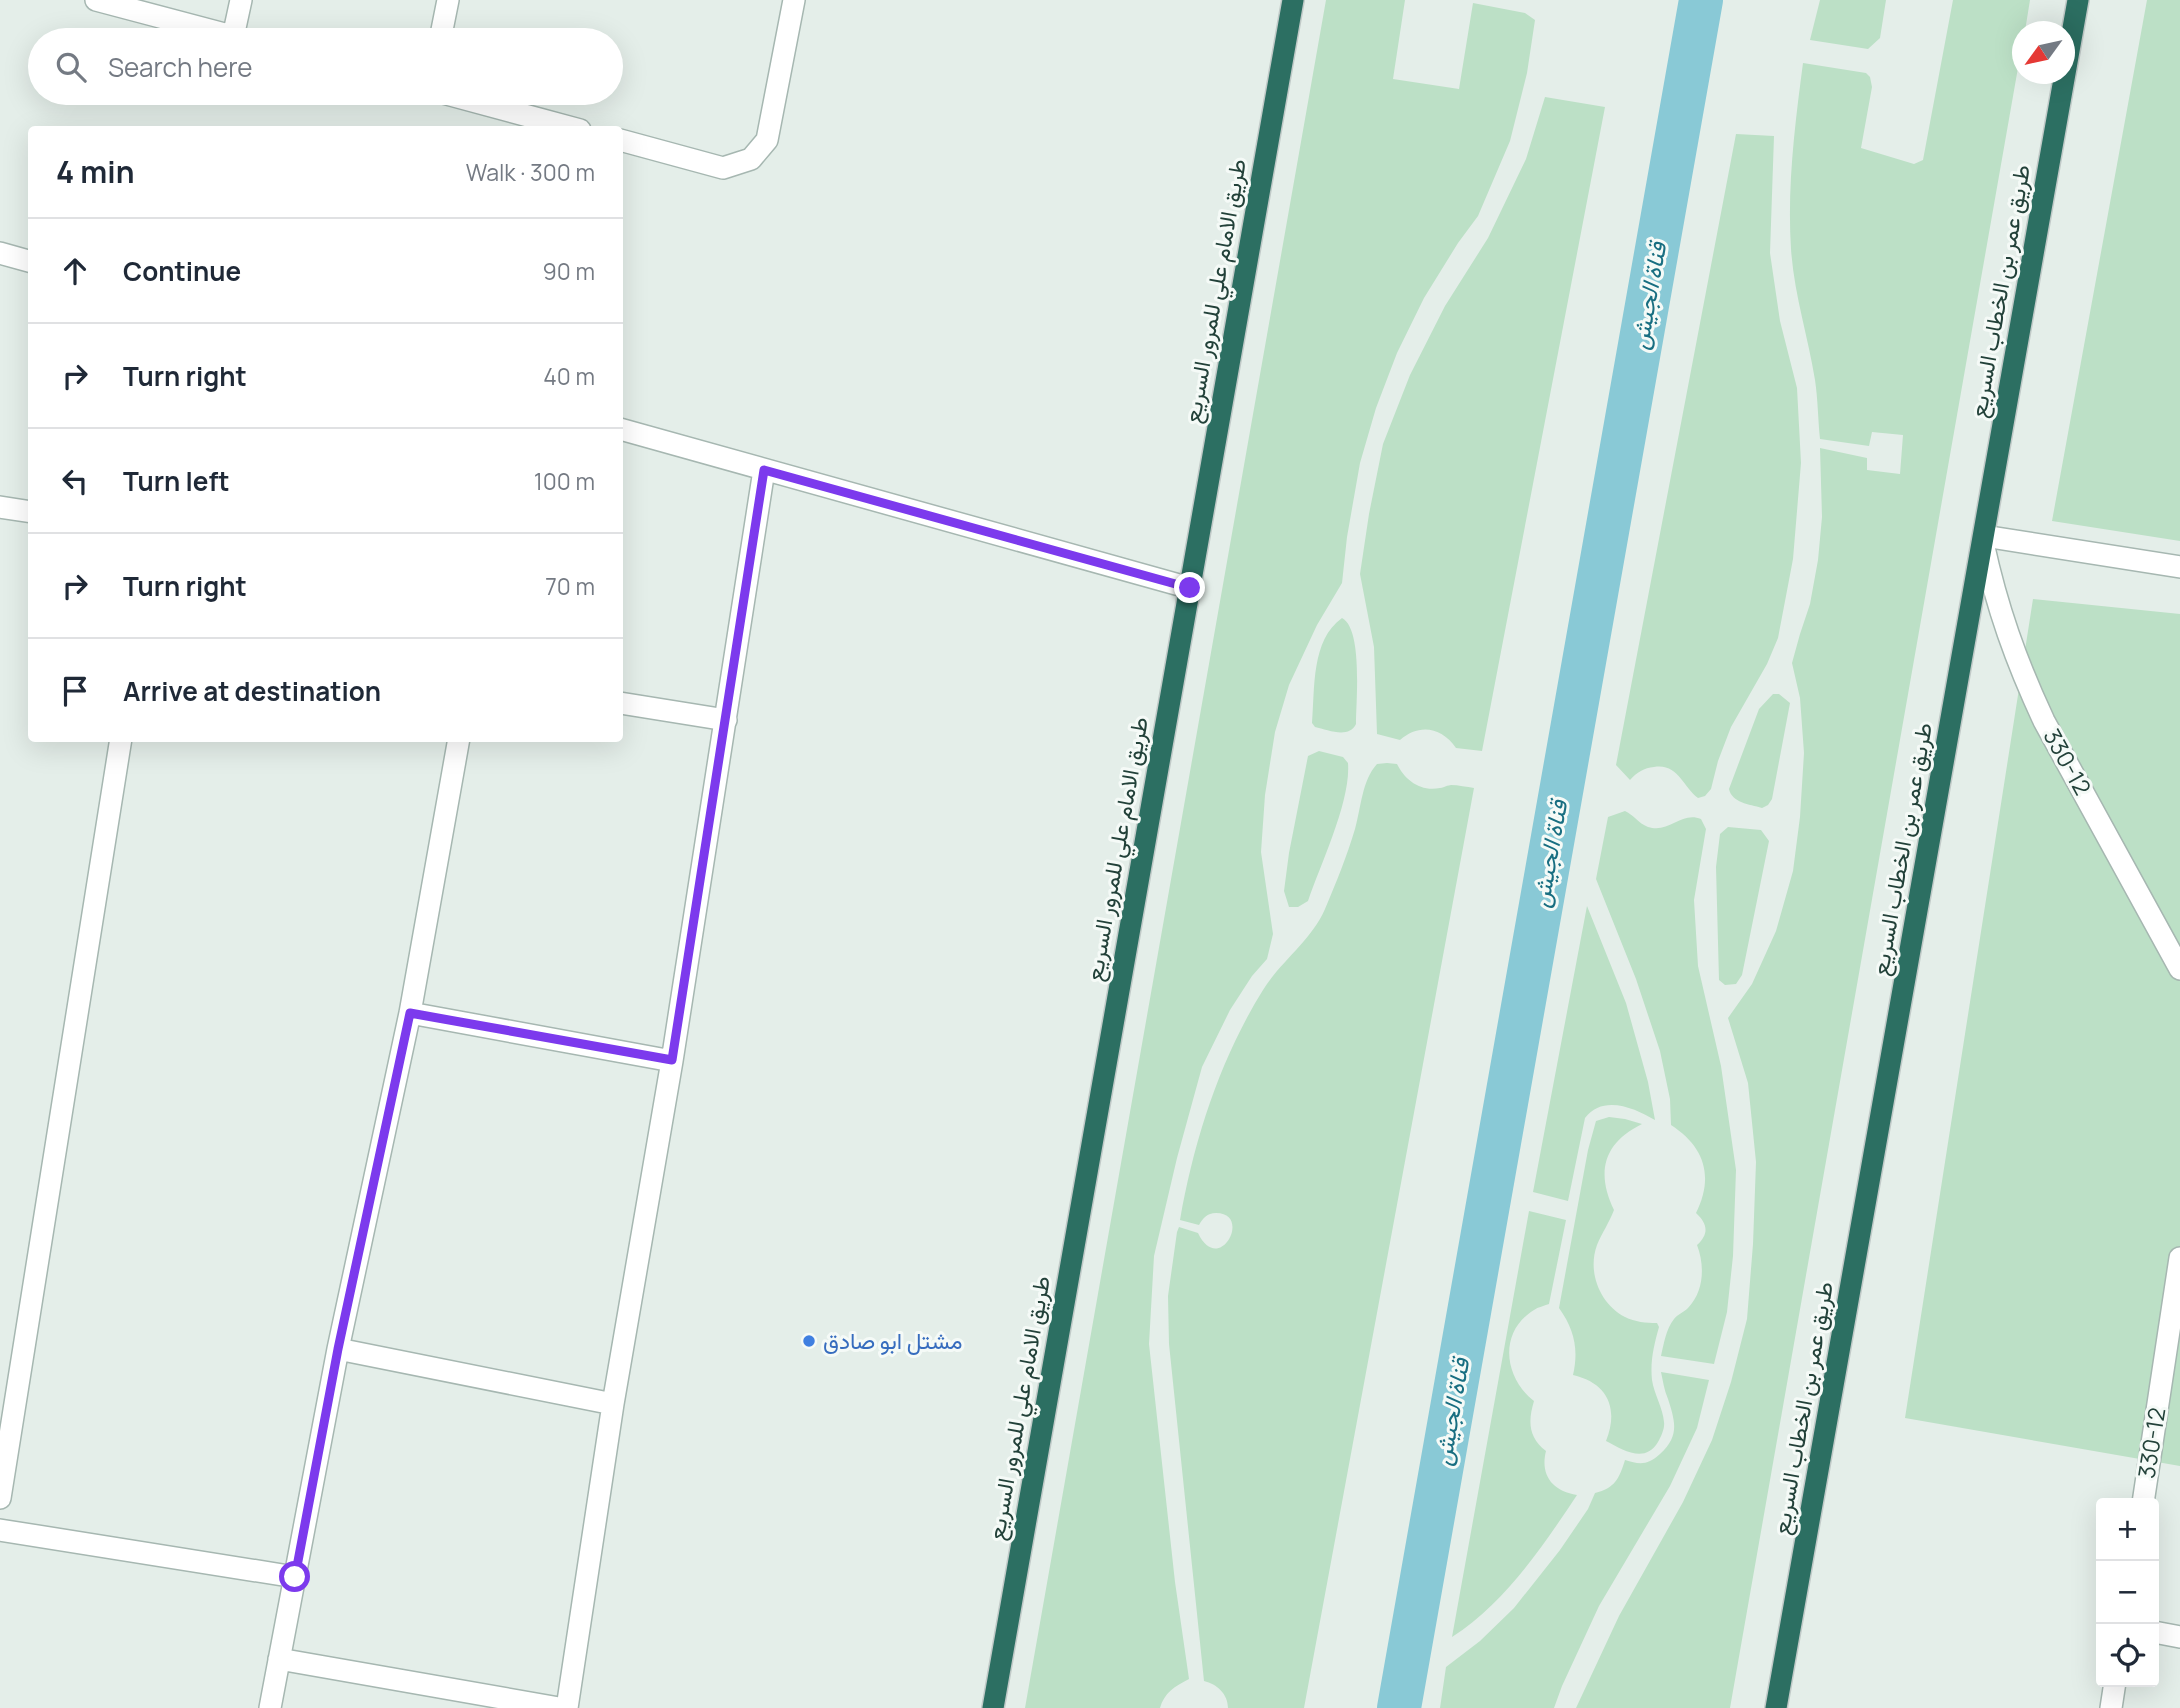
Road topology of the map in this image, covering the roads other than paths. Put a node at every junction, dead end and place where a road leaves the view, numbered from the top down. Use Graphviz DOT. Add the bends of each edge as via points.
graph roads {
  1 [pos="96,0"];
  2 [pos="241,0"];
  3 [pos="448,0"];
  4 [pos="794,0"];
  5 [pos="1293,0"];
  6 [pos="2078,0"];
  7 [pos="202,28"];
  8 [pos="240,28"];
  9 [pos="442,28"];
  10 [pos="487,105"];
  11 [pos="565,126"];
  12 [pos="623,141"];
  13 [pos="0,253"];
  14 [pos="28,261"];
  15 [pos="623,430"];
  16 [pos="764,470"];
  17 [pos="0,507"];
  18 [pos="28,511"];
  19 [pos="1983,540"];
  20 [pos="2180,567"];
  21 [pos="1190,588"];
  22 [pos="623,704"];
  23 [pos="726,720"];
  24 [pos="120,742"];
  25 [pos="458,742"];
  26 [pos="2180,969"];
  27 [pos="410,1013"];
  28 [pos="672,1060"];
  29 [pos="2180,1258"];
  30 [pos="338,1349"];
  31 [pos="613,1404"];
  32 [pos="0,1498"];
  33 [pos="2144,1498"];
  34 [pos="0,1530"];
  35 [pos="295,1577"];
  36 [pos="2159,1633"];
  37 [pos="2180,1637"];
  38 [pos="279,1659"];
  39 [pos="2115,1687"];
  40 [pos="270,1708"];
  41 [pos="559,1708"];
  42 [pos="567,1708"];
  43 [pos="993,1708"];
  44 [pos="1776,1708"];
  45 [pos="2111,1708"];
  1 -- 7 [label="street"];
  2 -- 8 [label="street"];
  3 -- 9 [label="street"];
  4 -- 12 [label="street" via="767,140 751,159 723,168"];
  5 -- 21 [label="highway, طريق الامام علي للمرور السريع"];
  6 -- 19 [label="highway, طريق عمر بن الخطاب السريع"];
  10 -- 11 [label="street"];
  13 -- 14 [label="street"];
  15 -- 16 [label="street"];
  16 -- 21 [label="street"];
  16 -- 23 [label="street"];
  17 -- 18 [label="street"];
  19 -- 20 [label="street"];
  19 -- 26 [label="street, 330-12" via="1993,589 2024,678"];
  19 -- 44 [label="highway, طريق عمر بن الخطاب السريع"];
  21 -- 43 [label="highway, طريق الامام علي للمرور السريع"];
  22 -- 23 [label="street"];
  23 -- 28 [label="street"];
  24 -- 32 [label="street"];
  25 -- 27 [label="street"];
  27 -- 28 [label="street"];
  27 -- 30 [label="street"];
  28 -- 31 [label="street"];
  29 -- 33 [label="street, 330-12"];
  30 -- 31 [label="street"];
  30 -- 35 [label="street"];
  31 -- 42 [label="street"];
  34 -- 35 [label="street"];
  35 -- 38 [label="street"];
  36 -- 37 [label="street"];
  38 -- 40 [label="street"];
  38 -- 41 [label="street"];
  39 -- 45 [label="street"];
}
